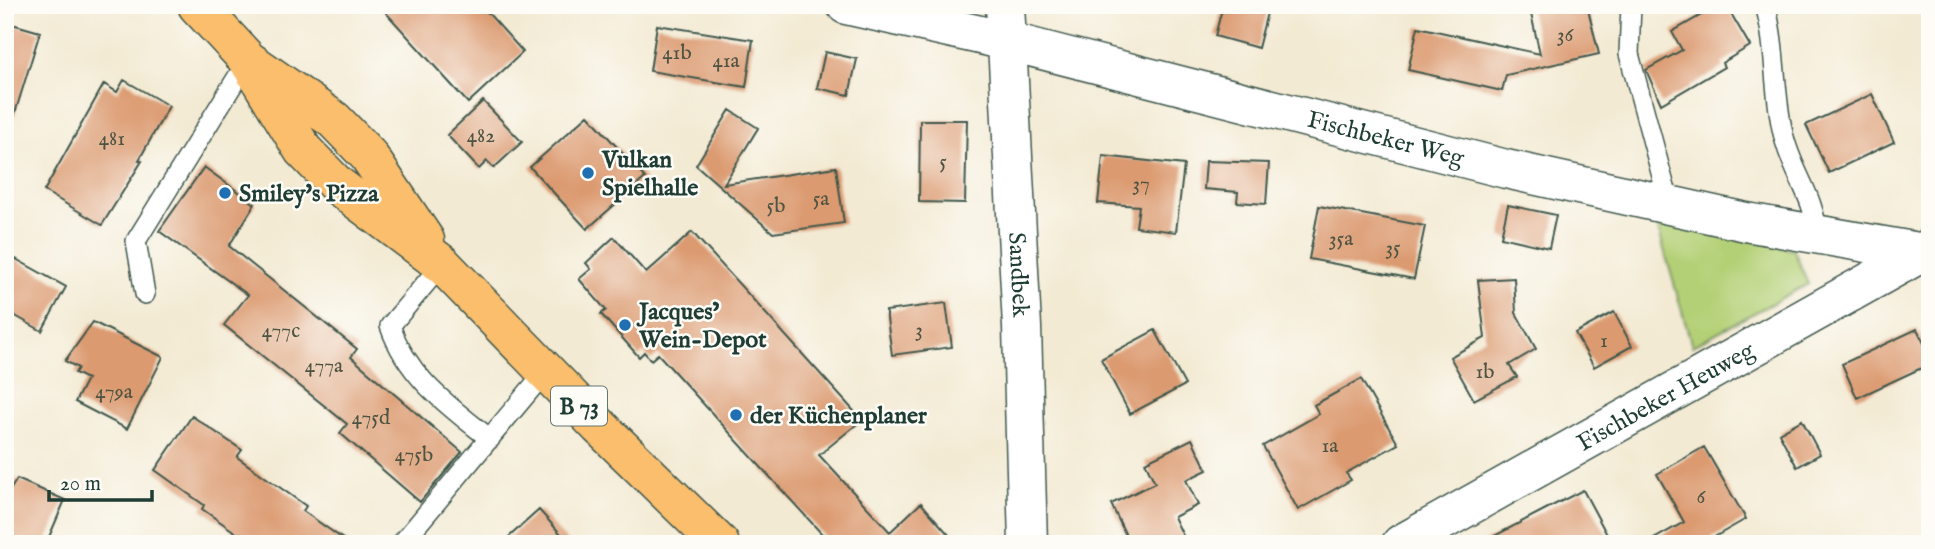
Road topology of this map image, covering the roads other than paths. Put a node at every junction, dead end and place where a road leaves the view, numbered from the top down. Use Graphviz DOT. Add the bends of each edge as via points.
graph roads {
  1 [pos="197,5"];
  2 [pos="846,5"];
  3 [pos="1631,5"];
  4 [pos="1765,5"];
  5 [pos="1006,23"];
  6 [pos="248,60"];
  7 [pos="1670,206"];
  8 [pos="1817,234"];
  9 [pos="1927,251"];
  10 [pos="442,264"];
  11 [pos="145,294"];
  12 [pos="545,372"];
  13 [pos="490,439"];
  14 [pos="402,543"];
  15 [pos="720,544"];
  16 [pos="1028,544"];
  17 [pos="1401,544"];
  1 -- 6 [label="main road, B 73"];
  2 -- 5 [label="street, Fischbeker Weg"];
  3 -- 7 [label="lane" via="1629,54"];
  4 -- 8 [label="lane" via="1783,136 1816,212"];
  5 -- 7 [label="street, Fischbeker Weg" via="1506,169"];
  5 -- 16 [label="street, Sandbek"];
  6 -- 10 [label="main road, B 73" via="334,120 368,155"];
  6 -- 11 [label="lane" via="136,241"];
  7 -- 8 [label="street, Fischbeker Weg"];
  8 -- 9 [label="street, Fischbeker Weg"];
  9 -- 17 [label="street, Fischbeker Heuweg"];
  10 -- 12 [label="main road, B 73"];
  10 -- 13 [label="lane" via="390,326 398,348 424,385"];
  12 -- 13 [label="lane"];
  12 -- 15 [label="main road, B 73"];
  13 -- 14 [label="lane"];
}
